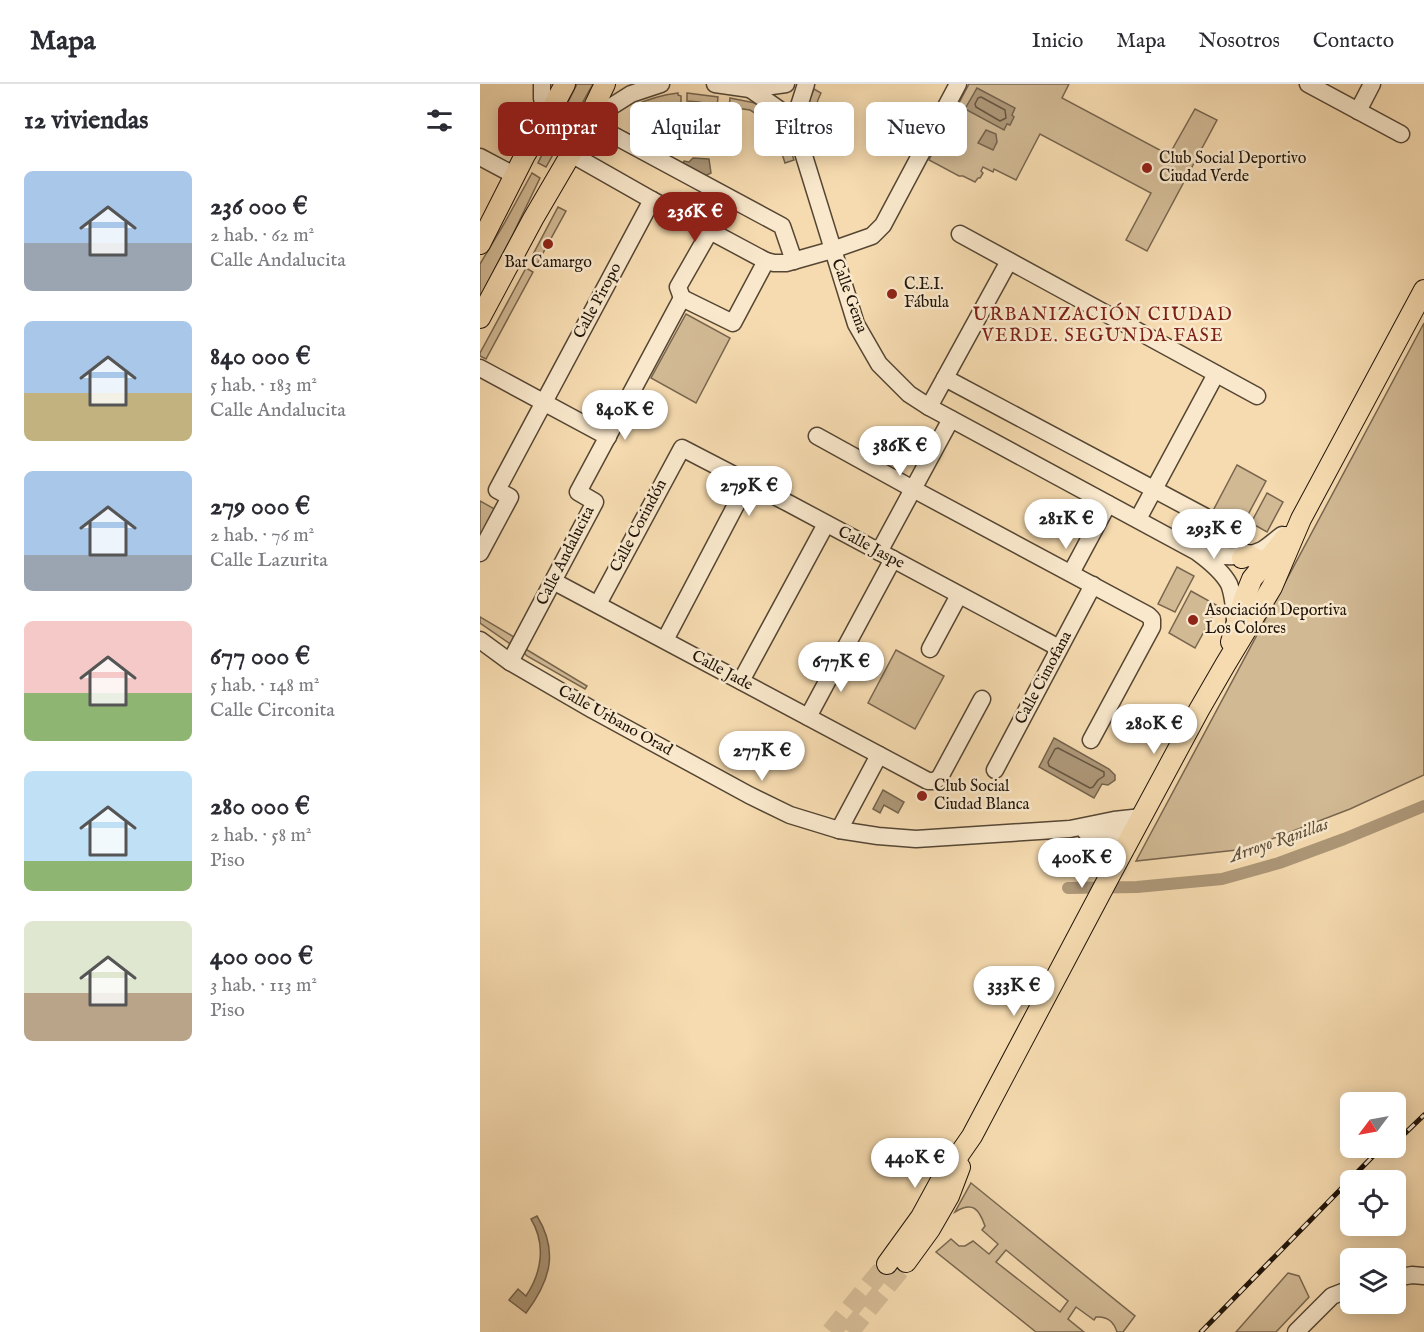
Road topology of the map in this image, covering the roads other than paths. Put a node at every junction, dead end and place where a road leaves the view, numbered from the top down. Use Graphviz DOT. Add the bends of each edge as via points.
graph roads {
  1 [pos="542,84"];
  2 [pos="565,84"];
  3 [pos="605,84"];
  4 [pos="661,84"];
  5 [pos="715,84"];
  6 [pos="786,84"];
  7 [pos="806,84"];
  8 [pos="958,84"];
  9 [pos="1308,84"];
  10 [pos="1372,84"];
  11 [pos="750,89"];
  12 [pos="543,102"];
  13 [pos="556,102"];
  14 [pos="600,102"];
  15 [pos="618,102"];
  16 [pos="769,102"];
  17 [pos="801,102"];
  18 [pos="1358,111"];
  19 [pos="1401,134"];
  20 [pos="618,142"];
  21 [pos="524,156"];
  22 [pos="570,156"];
  23 [pos="575,156"];
  24 [pos="804,156"];
  25 [pos="480,157"];
  26 [pos="514,175"];
  27 [pos="652,200"];
  28 [pos="710,231"];
  29 [pos="960,234"];
  30 [pos="480,244"];
  31 [pos="832,250"];
  32 [pos="794,261"];
  33 [pos="1009,261"];
  34 [pos="763,266"];
  35 [pos="1424,290"];
  36 [pos="682,298"];
  37 [pos="480,318"];
  38 [pos="480,368"];
  39 [pos="1216,374"];
  40 [pos="945,378"];
  41 [pos="1257,396"];
  42 [pos="544,402"];
  43 [pos="929,407"];
  44 [pos="951,419"];
  45 [pos="817,436"];
  46 [pos="608,437"];
  47 [pos="682,448"];
  48 [pos="748,482"];
  49 [pos="913,489"];
  50 [pos="1154,489"];
  51 [pos="1108,504"];
  52 [pos="1204,516"];
  53 [pos="1138,519"];
  54 [pos="1301,519"];
  55 [pos="826,524"];
  56 [pos="1197,552"];
  57 [pos="480,553"];
  58 [pos="886,556"];
  59 [pos="1252,558"];
  60 [pos="1071,573"];
  61 [pos="554,581"];
  62 [pos="1229,584"];
  63 [pos="1093,585"];
  64 [pos="1272,587"];
  65 [pos="959,595"];
  66 [pos="1244,599"];
  67 [pos="598,604"];
  68 [pos="1234,630"];
  69 [pos="480,640"];
  70 [pos="665,640"];
  71 [pos="1059,648"];
  72 [pos="930,649"];
  73 [pos="510,662"];
  74 [pos="1225,665"];
  75 [pos="741,681"];
  76 [pos="982,699"];
  77 [pos="808,717"];
  78 [pos="1091,740"];
  79 [pos="879,755"];
  80 [pos="995,771"];
  81 [pos="1142,817"];
  82 [pos="1114,820"];
  83 [pos="839,830"];
  84 [pos="1077,830"];
  85 [pos="1132,835"];
  86 [pos="1108,879"];
  87 [pos="896,1263"];
  88 [pos="1406,1276"];
  89 [pos="1424,1276"];
  90 [pos="1340,1293"];
  91 [pos="1296,1332"];
  1 -- 12 [label="street"];
  2 -- 13 [label="main road"];
  3 -- 14 [label="main road"];
  4 -- 15 [label="street"];
  5 -- 11 [label="street"];
  6 -- 11 [label="street"];
  7 -- 17 [label="street"];
  8 -- 31 [label="street" via="883,225 872,236"];
  9 -- 18 [label="street"];
  10 -- 18 [label="street"];
  11 -- 16 [label="street"];
  18 -- 19 [label="street"];
  20 -- 32 [label="street" via="782,226"];
  21 -- 26 [label="main road"];
  22 -- 37 [label="main road"];
  23 -- 27 [label="street"];
  24 -- 31 [label="street, Calle Gema"];
  25 -- 26 [label="street"];
  26 -- 30 [label="main road"];
  27 -- 28 [label="street"];
  27 -- 42 [label="street, Calle Piropo"];
  28 -- 34 [label="street"];
  28 -- 36 [label="street, Calle Andalucita" via="678,287"];
  29 -- 33 [label="street"];
  31 -- 32 [label="street"];
  31 -- 43 [label="street, Calle Gema" via="856,324 879,364 909,394"];
  32 -- 34 [label="street"];
  33 -- 39 [label="street"];
  33 -- 40 [label="street"];
  34 -- 36 [label="street" via="733,323"];
  35 -- 54 [label="main road"];
  36 -- 46 [label="street, Calle Andalucita"];
  38 -- 42 [label="street"];
  39 -- 41 [label="street"];
  39 -- 50 [label="street"];
  40 -- 43 [label="street"];
  40 -- 50 [label="street"];
  42 -- 46 [label="street"];
  42 -- 57 [label="street, Calle Piropo" via="497,490 510,497"];
  43 -- 44 [label="street, Calle Gema"];
  44 -- 49 [label="street"];
  44 -- 51 [label="street, Calle Gema"];
  45 -- 49 [label="street"];
  46 -- 61 [label="street, Calle Andalucita" via="578,492 596,502"];
  47 -- 48 [label="street, Calle Jaspe"];
  47 -- 67 [label="street, Calle Corindón"];
  48 -- 55 [label="street, Calle Jaspe"];
  48 -- 70 [label="street"];
  49 -- 58 [label="street"];
  49 -- 60 [label="street"];
  50 -- 52 [label="street"];
  50 -- 53 [label="street"];
  51 -- 53 [label="street, Calle Gema"];
  51 -- 60 [label="street"];
  53 -- 56 [label="street, Calle Gema"];
  54 -- 59 [label="main road"];
  54 -- 64 [label="main road"];
  55 -- 58 [label="street, Calle Jaspe"];
  55 -- 75 [label="street"];
  56 -- 59 [label="street, Calle Gema"];
  56 -- 62 [label="street, Calle Gema"];
  58 -- 65 [label="street, Calle Jaspe"];
  58 -- 77 [label="street" via="858,625"];
  59 -- 62 [label="street" via="1234,561 1227,576"];
  59 -- 64 [label="street" via="1270,574"];
  59 -- 66 [label="main road" via="1252,579"];
  60 -- 63 [label="street"];
  61 -- 67 [label="street, Calle Jade"];
  61 -- 73 [label="street, Calle Andalucita"];
  62 -- 66 [label="street, Calle Gema"];
  62 -- 68 [label="street"];
  63 -- 71 [label="street, Calle Cimofana"];
  63 -- 78 [label="street" via="1148,615 1152,627"];
  64 -- 66 [label="street" via="1256,599"];
  64 -- 74 [label="main road"];
  65 -- 71 [label="street, Calle Jaspe"];
  65 -- 72 [label="street"];
  66 -- 68 [label="main road"];
  67 -- 70 [label="street, Calle Jade"];
  68 -- 74 [label="main road"];
  69 -- 73 [label="street, Calle Urbano Orad"];
  70 -- 75 [label="street, Calle Jade"];
  71 -- 80 [label="street, Calle Cimofana"];
  73 -- 83 [label="street, Calle Urbano Orad" via="749,795 790,815"];
  74 -- 81 [label="main road"];
  75 -- 77 [label="street, Calle Jade"];
  76 -- 79 [label="street, Calle Jade" via="935,781"];
  77 -- 79 [label="street, Calle Jade"];
  79 -- 83 [label="street"];
  81 -- 82 [label="street, Calle Urbano Orad"];
  81 -- 85 [label="main road"];
  82 -- 84 [label="street, Calle Urbano Orad"];
  82 -- 85 [label="street"];
  83 -- 84 [label="street, Calle Urbano Orad" via="916,839"];
  84 -- 85 [label="street, Calle Urbano Orad"];
  84 -- 86 [label="street" via="1103,850"];
  85 -- 86 [label="main road"];
  86 -- 87 [label="main road" via="972,1136 949,1196 930,1230"];
  88 -- 89 [label="street"];
  90 -- 91 [label="street"];
}
